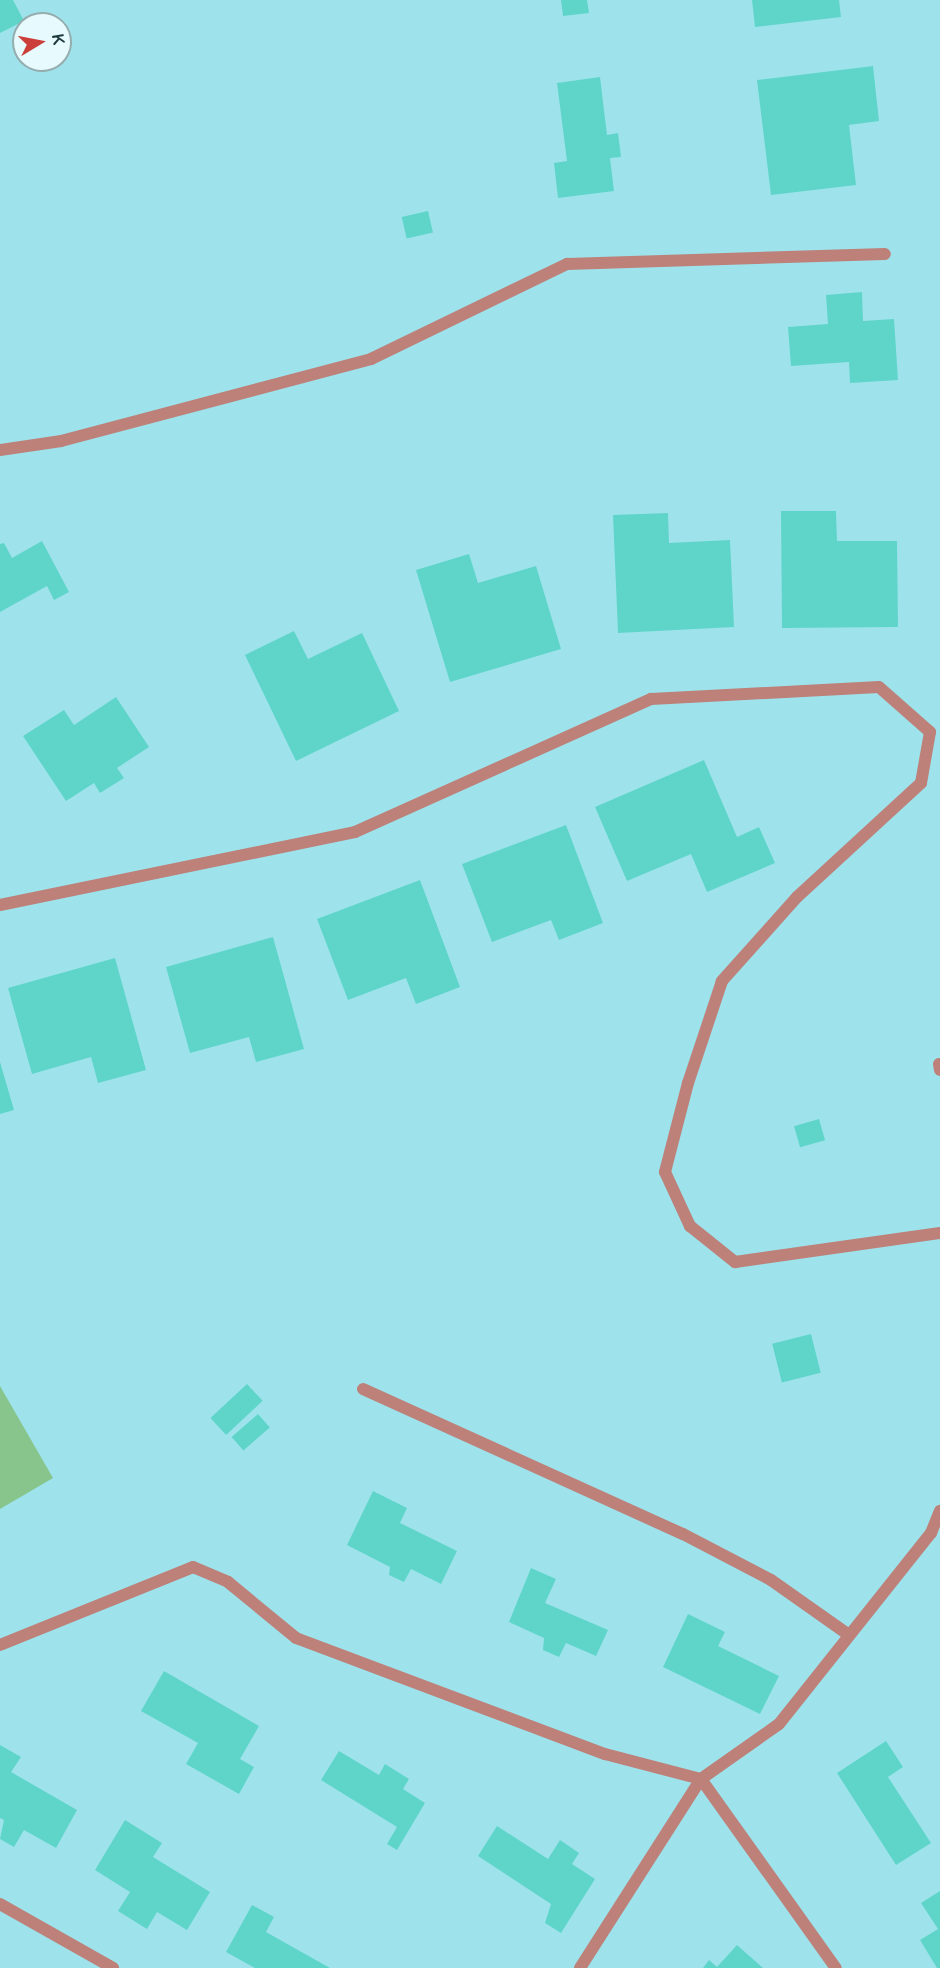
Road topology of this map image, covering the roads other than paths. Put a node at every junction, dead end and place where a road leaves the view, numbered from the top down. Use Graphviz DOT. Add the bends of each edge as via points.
graph roads {
  1 [pos="885,254"];
  2 [pos="0,450"];
  3 [pos="0,905"];
  4 [pos="940,1233"];
  5 [pos="363,1389"];
  6 [pos="940,1511"];
  7 [pos="849,1635"];
  8 [pos="0,1645"];
  9 [pos="701,1779"];
  10 [pos="0,1904"];
  11 [pos="113,1968"];
  12 [pos="580,1968"];
  13 [pos="836,1968"];
  1 -- 2 [label="street" via="567,264 371,359 61,441"];
  3 -- 4 [label="street" via="355,832 651,699 879,687 930,732 921,783 797,897 722,981 688,1083 665,1172 690,1226 735,1262"];
  5 -- 7 [label="street" via="683,1534 771,1580"];
  6 -- 7 [label="street" via="931,1533"];
  7 -- 9 [label="street" via="778,1724"];
  8 -- 9 [label="street" via="193,1567 228,1582 296,1638 605,1754"];
  9 -- 12 [label="street"];
  9 -- 13 [label="street"];
  10 -- 11 [label="street"];
}
